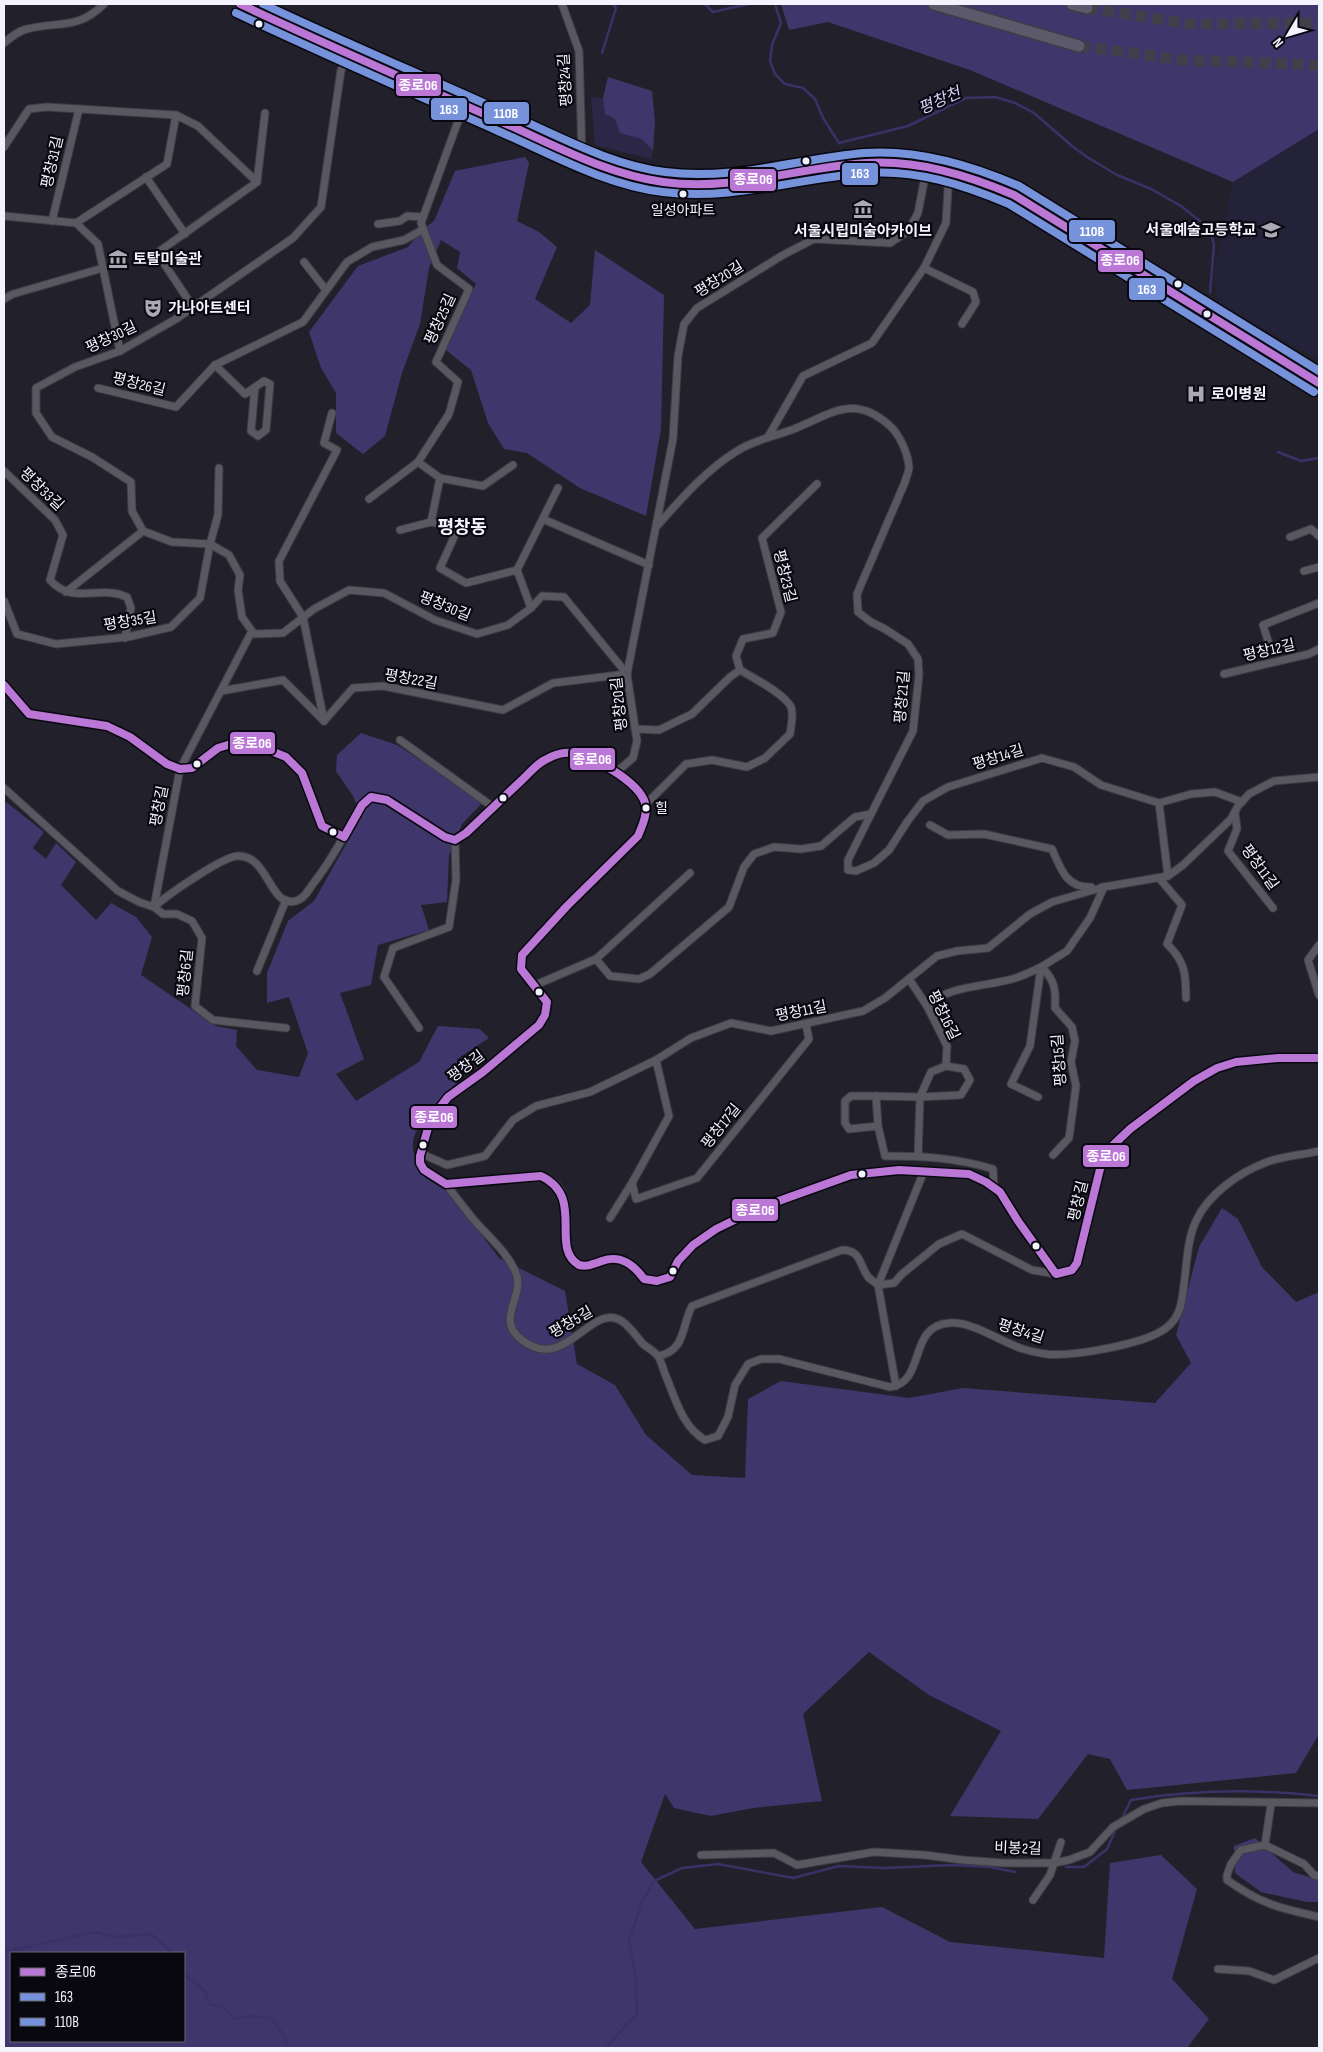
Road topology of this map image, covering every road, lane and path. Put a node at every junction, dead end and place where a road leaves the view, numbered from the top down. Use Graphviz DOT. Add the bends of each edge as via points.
graph roads {
  1 [pos="104,4"];
  2 [pos="240,4"];
  3 [pos="562,4"];
  4 [pos="934,4"];
  5 [pos="1072,4"];
  6 [pos="1087,8"];
  7 [pos="4,43"];
  8 [pos="1079,46"];
  9 [pos="351,55"];
  10 [pos="464,105"];
  11 [pos="79,109"];
  12 [pos="265,113"];
  13 [pos="176,115"];
  14 [pos="4,148"];
  15 [pos="582,157"];
  16 [pos="927,166"];
  17 [pos="950,172"];
  18 [pos="146,177"];
  19 [pos="257,182"];
  20 [pos="4,216"];
  21 [pos="423,217"];
  22 [pos="52,222"];
  23 [pos="76,222"];
  24 [pos="378,224"];
  25 [pos="422,230"];
  26 [pos="185,234"];
  27 [pos="304,262"];
  28 [pos="103,268"];
  29 [pos="924,268"];
  30 [pos="326,290"];
  31 [pos="4,300"];
  32 [pos="193,307"];
  33 [pos="962,324"];
  34 [pos="120,351"];
  35 [pos="215,365"];
  36 [pos="1319,383"];
  37 [pos="255,387"];
  38 [pos="98,388"];
  39 [pos="332,413"];
  40 [pos="768,437"];
  41 [pos="418,462"];
  42 [pos="513,465"];
  43 [pos="219,468"];
  44 [pos="4,471"];
  45 [pos="440,478"];
  46 [pos="817,484"];
  47 [pos="558,488"];
  48 [pos="370,499"];
  49 [pos="543,519"];
  50 [pos="431,522"];
  51 [pos="657,526"];
  52 [pos="400,530"];
  53 [pos="143,531"];
  54 [pos="1319,536"];
  55 [pos="1290,537"];
  56 [pos="210,544"];
  57 [pos="649,565"];
  58 [pos="1319,567"];
  59 [pos="517,570"];
  60 [pos="1304,571"];
  61 [pos="66,592"];
  62 [pos="4,601"];
  63 [pos="1319,603"];
  64 [pos="531,608"];
  65 [pos="303,617"];
  66 [pos="252,631"];
  67 [pos="125,638"];
  68 [pos="1269,644"];
  69 [pos="1319,649"];
  70 [pos="740,670"];
  71 [pos="627,674"];
  72 [pos="1224,674"];
  73 [pos="4,684"];
  74 [pos="221,691"];
  75 [pos="324,721"];
  76 [pos="635,729"];
  77 [pos="400,740"];
  78 [pos="180,769"];
  79 [pos="615,773"];
  80 [pos="1319,777"];
  81 [pos="4,788"];
  82 [pos="1242,802"];
  83 [pos="1159,803"];
  84 [pos="644,805"];
  85 [pos="493,807"];
  86 [pos="1234,812"];
  87 [pos="871,814"];
  88 [pos="930,825"];
  89 [pos="344,837"];
  90 [pos="456,840"];
  91 [pos="690,873"];
  92 [pos="1168,876"];
  93 [pos="1159,878"];
  94 [pos="1104,887"];
  95 [pos="286,900"];
  96 [pos="154,907"];
  97 [pos="1273,908"];
  98 [pos="1319,945"];
  99 [pos="596,959"];
  100 [pos="1041,967"];
  101 [pos="257,971"];
  102 [pos="909,979"];
  103 [pos="534,986"];
  104 [pos="1319,995"];
  105 [pos="1186,998"];
  106 [pos="927,1006"];
  107 [pos="806,1024"];
  108 [pos="286,1028"];
  109 [pos="419,1028"];
  110 [pos="1319,1058"];
  111 [pos="656,1060"];
  112 [pos="946,1066"];
  113 [pos="876,1096"];
  114 [pos="920,1097"];
  115 [pos="1038,1098"];
  116 [pos="878,1126"];
  117 [pos="1319,1151"];
  118 [pos="420,1153"];
  119 [pos="1053,1155"];
  120 [pos="918,1156"];
  121 [pos="924,1170"];
  122 [pos="632,1183"];
  123 [pos="446,1184"];
  124 [pos="994,1188"];
  125 [pos="610,1218"];
  126 [pos="1056,1274"];
  127 [pos="878,1285"];
  128 [pos="658,1356"];
  129 [pos="896,1386"];
  130 [pos="1319,1803"];
  131 [pos="1271,1804"];
  132 [pos="1061,1842"];
  133 [pos="1265,1844"];
  134 [pos="701,1855"];
  135 [pos="1054,1863"];
  136 [pos="1319,1876"];
  137 [pos="1033,1900"];
  138 [pos="1319,1917"];
  139 [pos="1319,1958"];
  140 [pos="1218,1969"];
  1 -- 7 [label="street" via="84,20 27,29 17,32"];
  2 -- 9 [label="main road"];
  3 -- 15 [label="street, 평창24길" via="579,50"];
  4 -- 8 [label="highway"];
  5 -- 6 [label="highway"];
  9 -- 10 [label="main road"];
  9 -- 32 [label="street, 평창30길" via="341,70 321,207 293,238"];
  10 -- 15 [label="main road"];
  10 -- 21 [label="street, 평창25길"];
  11 -- 13 [label="street"];
  11 -- 14 [label="street" via="29,109"];
  11 -- 22 [label="street, 평창31길"];
  12 -- 19 [label="street"];
  13 -- 18 [label="street" via="167,164"];
  13 -- 19 [label="street" via="198,126"];
  15 -- 16 [label="main road" via="634,176 698,185 868,163"];
  16 -- 17 [label="main road"];
  16 -- 51 [label="street, 평창20길" via="918,213 908,231 890,243 814,240 783,255 697,308 684,324 678,356 673,439"];
  17 -- 29 [label="street" via="946,223"];
  17 -- 36 [label="main road" via="978,179 1014,195"];
  18 -- 23 [label="street"];
  18 -- 26 [label="street"];
  19 -- 26 [label="street"];
  20 -- 22 [label="street"];
  21 -- 24 [label="street" via="407,216 400,221"];
  21 -- 25 [label="street, 평창25길"];
  22 -- 23 [label="street"];
  23 -- 28 [label="street" via="98,244"];
  25 -- 30 [label="street, 평창26길" via="404,240 372,247 346,262"];
  25 -- 41 [label="street, 평창25길" via="437,265 469,289 436,362 458,382 449,414"];
  26 -- 32 [label="street" via="157,254"];
  27 -- 30 [label="street"];
  28 -- 31 [label="street" via="13,294"];
  28 -- 34 [label="street"];
  29 -- 33 [label="street" via="973,292 976,302"];
  29 -- 40 [label="street" via="872,343 804,376"];
  30 -- 35 [label="street, 평창26길" via="303,322"];
  32 -- 34 [label="street, 평창30길"];
  34 -- 53 [label="street, 평창30길" via="36,388 36,413 52,437 131,482 132,511"];
  35 -- 37 [label="street" via="245,394"];
  35 -- 38 [label="street, 평창26길" via="176,407"];
  37 -- 37 [label="street" via="264,381 270,384 266,430 258,436 251,430"];
  39 -- 65 [label="street" via="324,443 337,450 279,562 280,582"];
  40 -- 51 [label="street, 평창21길" via="738,450 716,467 680,499"];
  40 -- 87 [label="street, 평창21길" via="830,412 849,408 879,416 894,430 905,452 909,468 905,482 857,594 858,612 908,644 918,659 919,675 913,732"];
  41 -- 45 [label="street"];
  41 -- 48 [label="street, 평창25길"];
  42 -- 45 [label="street" via="483,486"];
  43 -- 56 [label="street, 평창35길" via="218,514"];
  44 -- 61 [label="street, 평창33길" via="56,520 63,534 50,580"];
  45 -- 50 [label="street"];
  46 -- 70 [label="street, 평창23길" via="762,538 780,612 772,633 742,639 736,656"];
  47 -- 49 [label="street"];
  49 -- 57 [label="street"];
  49 -- 59 [label="street"];
  50 -- 52 [label="street"];
  50 -- 59 [label="street" via="458,528 440,568 466,583"];
  51 -- 57 [label="street, 평창20길"];
  53 -- 56 [label="street" via="172,542"];
  53 -- 61 [label="street"];
  54 -- 55 [label="street" via="1311,529"];
  56 -- 66 [label="street" via="229,556 240,575 238,590 242,617"];
  56 -- 67 [label="street, 평창35길" via="200,598 171,628"];
  57 -- 71 [label="street, 평창20길"];
  58 -- 60 [label="street"];
  59 -- 64 [label="street"];
  61 -- 67 [label="street" via="117,592 127,597 131,608"];
  62 -- 67 [label="street, 평창35길" via="18,634 56,644"];
  63 -- 68 [label="street, 평창12길" via="1263,625"];
  64 -- 65 [label="street, 평창30길" via="508,625 476,634 434,620 384,593 349,590"];
  64 -- 71 [label="street, 평창30길" via="542,596 564,597"];
  65 -- 66 [label="street, 평창30길" via="283,633 254,634"];
  65 -- 75 [label="street"];
  66 -- 74 [label="street"];
  69 -- 72 [label="street, 평창12길"];
  70 -- 76 [label="street" via="692,714 659,730"];
  70 -- 84 [label="street" via="764,682 790,706 790,734 765,758 747,767 712,760 686,764"];
  71 -- 75 [label="street, 평창22길" via="553,683 503,710 383,686 353,688"];
  71 -- 76 [label="street, 평창20길"];
  73 -- 78 [label="street, 평창길 / 평창길" via="29,714 107,726 130,737 166,764"];
  74 -- 75 [label="street" via="284,680"];
  74 -- 78 [label="street, 평창길"];
  76 -- 79 [label="street, 평창20길" via="637,741 633,758"];
  77 -- 85 [label="street"];
  78 -- 89 [label="street, 평창길 / 평창길" via="192,768 218,748 244,740 286,757 302,773 322,826"];
  78 -- 96 [label="street, 평창길"];
  79 -- 84 [label="street" via="635,788 644,798"];
  79 -- 85 [label="street" via="572,753 556,754 542,761"];
  80 -- 82 [label="street, 평창11길" via="1274,782 1249,794"];
  81 -- 96 [label="street, 평창6길" via="118,891"];
  82 -- 83 [label="street" via="1215,792 1191,794"];
  82 -- 86 [label="street, 평창11길"];
  83 -- 87 [label="street, 평창14길" via="1101,785 1074,767 1042,758 948,787 923,801 890,850 874,863 856,871 848,870 848,860"];
  83 -- 92 [label="street"];
  84 -- 103 [label="street, 평창길 / 평창길" via="644,822 638,836 522,955 521,969"];
  85 -- 90 [label="street"];
  86 -- 92 [label="street, 평창11길" via="1231,819"];
  86 -- 97 [label="street, 평창11길" via="1237,829 1228,851"];
  87 -- 99 [label="street" via="855,816 821,846 801,849 774,847 754,854 744,867 729,907 650,974 639,979 610,976"];
  88 -- 94 [label="street, 평창11길" via="948,834 984,834 1052,849 1063,876 1081,887"];
  89 -- 90 [label="street" via="362,805 371,797 387,800 445,837"];
  89 -- 95 [label="street" via="303,897 295,902"];
  90 -- 109 [label="street" via="456,880 449,927 393,948 384,977"];
  91 -- 99 [label="street"];
  92 -- 93 [label="street, 평창11길"];
  93 -- 94 [label="street, 평창11길"];
  93 -- 105 [label="street" via="1182,905 1167,944 1177,953 1186,972"];
  94 -- 100 [label="street" via="1090,918 1068,951"];
  94 -- 102 [label="street, 평창11길" via="1045,906 988,948 937,956"];
  95 -- 96 [label="street" via="271,886 261,866 251,858 238,856 213,867"];
  95 -- 101 [label="street"];
  96 -- 108 [label="street, 평창6길" via="163,914 176,914 192,921 202,938 195,1006 213,1020"];
  98 -- 104 [label="street" via="1308,960"];
  99 -- 103 [label="street"];
  100 -- 106 [label="street" via="1010,980 937,997"];
  100 -- 115 [label="street, 평창15길" via="1030,1046 1011,1084"];
  100 -- 119 [label="street, 평창15길" via="1056,987 1055,1008 1072,1027 1075,1041 1071,1062 1076,1086 1069,1138"];
  102 -- 106 [label="street, 평창16길"];
  102 -- 107 [label="street, 평창11길" via="863,1011"];
  103 -- 118 [label="street, 평창길 / 평창길" via="546,1002 545,1015 539,1025 448,1097 433,1118"];
  106 -- 112 [label="street, 평창16길" via="947,1046"];
  107 -- 111 [label="street, 평창11길" via="771,1031 731,1023 691,1038"];
  107 -- 122 [label="street, 평창17길" via="809,1039 697,1178 636,1199"];
  110 -- 126 [label="street, 평창길 / 평창길" via="1236,1062 1217,1068 1194,1081 1130,1129 1109,1149 1100,1169 1077,1263 1072,1270"];
  111 -- 118 [label="street, 평창11길" via="590,1092 536,1106 513,1120 485,1156 447,1164"];
  111 -- 122 [label="street" via="669,1116"];
  112 -- 114 [label="street" via="931,1072"];
  112 -- 114 [label="street" via="964,1069 970,1080 962,1095"];
  113 -- 114 [label="street"];
  113 -- 116 [label="street"];
  113 -- 116 [label="street" via="851,1096 845,1101 846,1122 849,1129"];
  114 -- 120 [label="street"];
  116 -- 120 [label="street" via="885,1156"];
  117 -- 129 [label="street, 평창4길" via="1268,1162 1218,1191 1196,1221 1181,1307 1166,1328 1144,1340 1074,1354 1045,1354 1008,1343 968,1325 951,1322 938,1325 925,1334 907,1378"];
  118 -- 123 [label="street" via="422,1166"];
  120 -- 124 [label="street" via="967,1161 993,1169"];
  121 -- 123 [label="street" via="852,1175 759,1208 716,1229 693,1245 678,1261 670,1277 657,1281 644,1279 632,1265 615,1259 588,1267 575,1264 568,1254 562,1194 548,1179 536,1177"];
  121 -- 124 [label="street" via="969,1174"];
  121 -- 127 [label="street"];
  122 -- 125 [label="street"];
  123 -- 128 [label="street, 평창5길" via="507,1258 516,1274 509,1321 513,1332 528,1344 548,1351 610,1316 622,1321"];
  124 -- 126 [label="street" via="1000,1192"];
  126 -- 127 [label="street" via="1032,1270 962,1234 939,1244 894,1283"];
  127 -- 128 [label="street" via="869,1278 858,1257 850,1250 842,1250 692,1306 681,1340 671,1352"];
  127 -- 129 [label="street"];
  128 -- 129 [label="street, 평창5길" via="683,1417 695,1434 705,1440 718,1436 728,1417 735,1385 748,1364 761,1359 779,1358"];
  130 -- 131 [label="street, 비봉2길"];
  131 -- 133 [label="street"];
  131 -- 135 [label="street, 비봉2길" via="1162,1803 1112,1827 1090,1852"];
  132 -- 135 [label="street"];
  133 -- 136 [label="street" via="1304,1864"];
  133 -- 138 [label="street" via="1241,1850 1227,1880 1273,1906"];
  134 -- 135 [label="street, 비봉2길" via="774,1853 796,1865 874,1852 1004,1863"];
  135 -- 137 [label="street"];
  139 -- 140 [label="street" via="1274,1980 1249,1972"];
}
